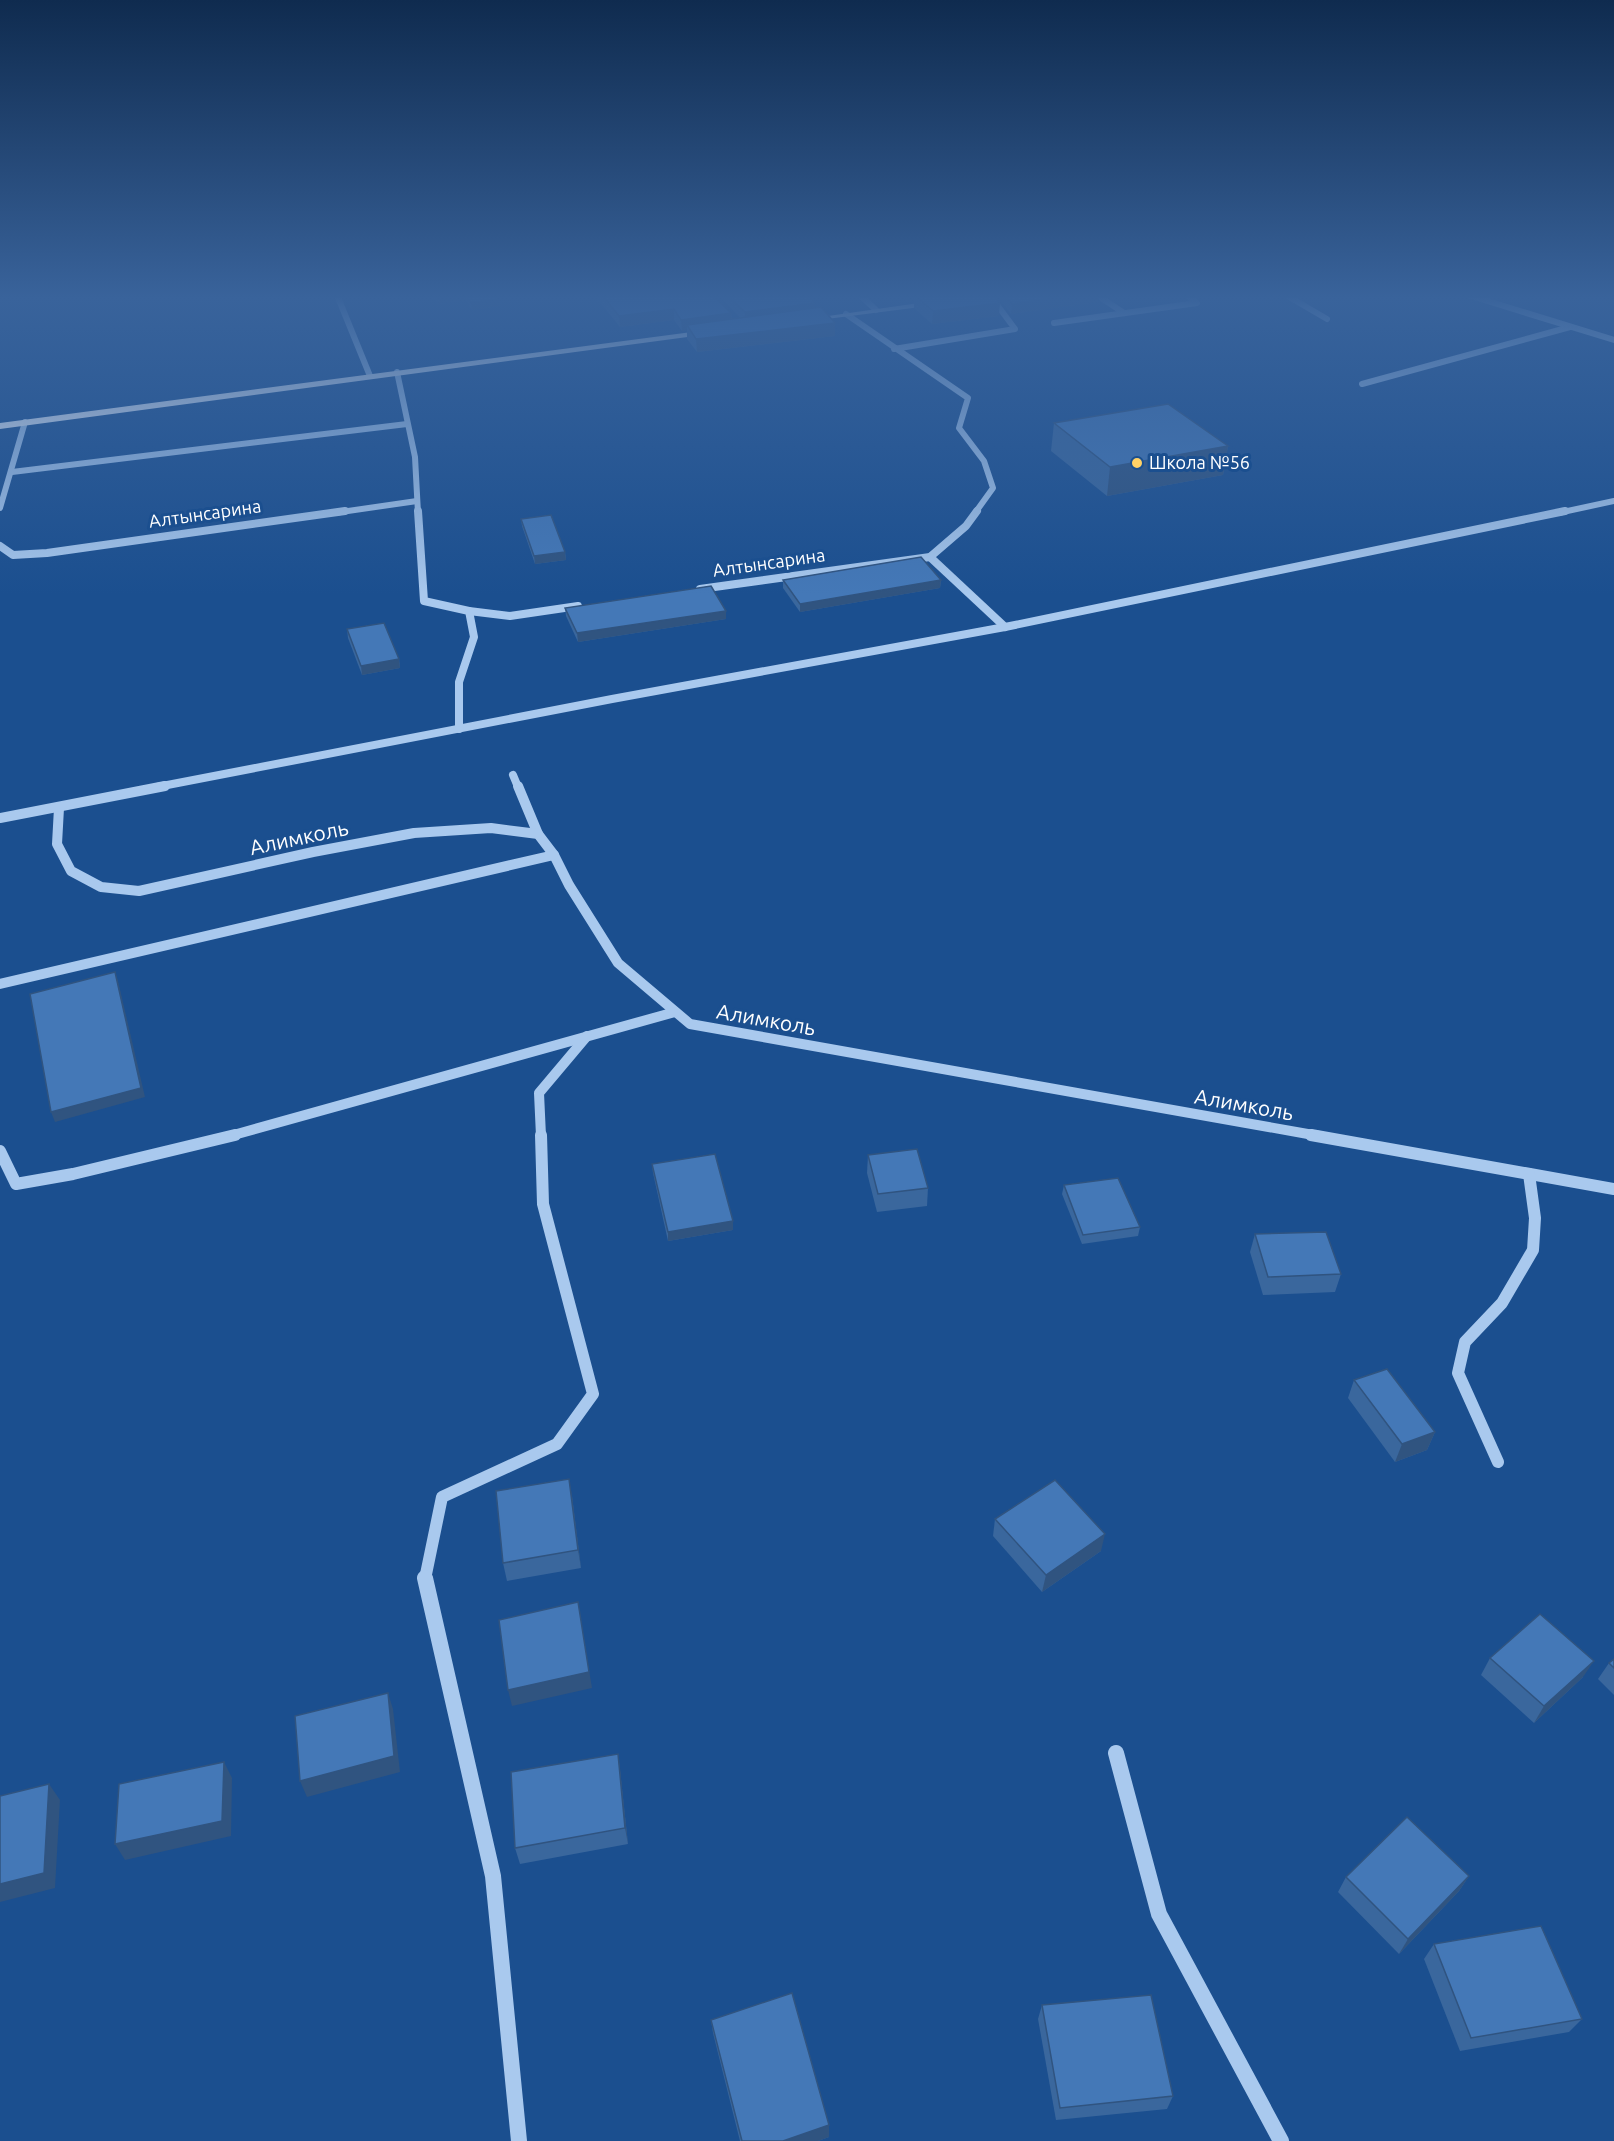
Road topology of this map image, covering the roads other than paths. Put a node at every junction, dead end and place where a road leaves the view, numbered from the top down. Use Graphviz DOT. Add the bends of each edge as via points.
graph roads {
  1 [pos="228,395"];
  2 [pos="401,395"];
  3 [pos="963,395"];
  4 [pos="25,422"];
  5 [pos="407,424"];
  6 [pos="0,426"];
  7 [pos="12,472"];
  8 [pos="417,501"];
  9 [pos="1614,501"];
  10 [pos="0,508"];
  11 [pos="0,546"];
  12 [pos="930,557"];
  13 [pos="697,590"];
  14 [pos="592,604"];
  15 [pos="469,611"];
  16 [pos="1005,627"];
  17 [pos="459,729"];
  18 [pos="513,775"];
  19 [pos="59,808"];
  20 [pos="0,819"];
  21 [pos="538,834"];
  22 [pos="554,855"];
  23 [pos="0,984"];
  24 [pos="675,1012"];
  25 [pos="587,1036"];
  26 [pos="0,1151"];
  27 [pos="1529,1174"];
  28 [pos="1614,1189"];
  29 [pos="1498,1462"];
  30 [pos="1116,1753"];
  31 [pos="519,2141"];
  32 [pos="1281,2141"];
  1 -- 4 [label="main road"];
  2 -- 5 [label="street"];
  3 -- 12 [label="street" via="968,398 959,428 984,461 993,488 966,526"];
  4 -- 6 [label="main road"];
  4 -- 7 [label="street"];
  5 -- 7 [label="street"];
  5 -- 8 [label="street" via="415,457"];
  7 -- 10 [label="street"];
  8 -- 11 [label="street, Алтынсарина" via="47,553 13,555"];
  8 -- 15 [label="street" via="424,601"];
  9 -- 16 [label="street"];
  12 -- 13 [label="street, Алтынсарина"];
  12 -- 16 [label="street"];
  14 -- 15 [label="street" via="510,616"];
  15 -- 17 [label="street" via="474,638 459,682"];
  16 -- 17 [label="street"];
  17 -- 19 [label="street"];
  18 -- 21 [label="street"];
  19 -- 20 [label="street"];
  19 -- 21 [label="street, Алимколь" via="57,844 71,871 101,886 139,891 414,833 490,828"];
  21 -- 22 [label="street, Алимколь"];
  22 -- 23 [label="street"];
  22 -- 24 [label="street, Алимколь" via="568,885 618,963"];
  24 -- 25 [label="street"];
  24 -- 27 [label="street, Алимколь" via="690,1024"];
  25 -- 26 [label="street" via="217,1140 73,1174 16,1184"];
  25 -- 31 [label="street" via="539,1093 543,1204 593,1394 556,1444 442,1497 425,1580 493,1876"];
  27 -- 28 [label="street, Алимколь"];
  27 -- 29 [label="street" via="1535,1218 1533,1250 1502,1303 1465,1342 1458,1373"];
  30 -- 32 [label="street" via="1159,1914"];
}
